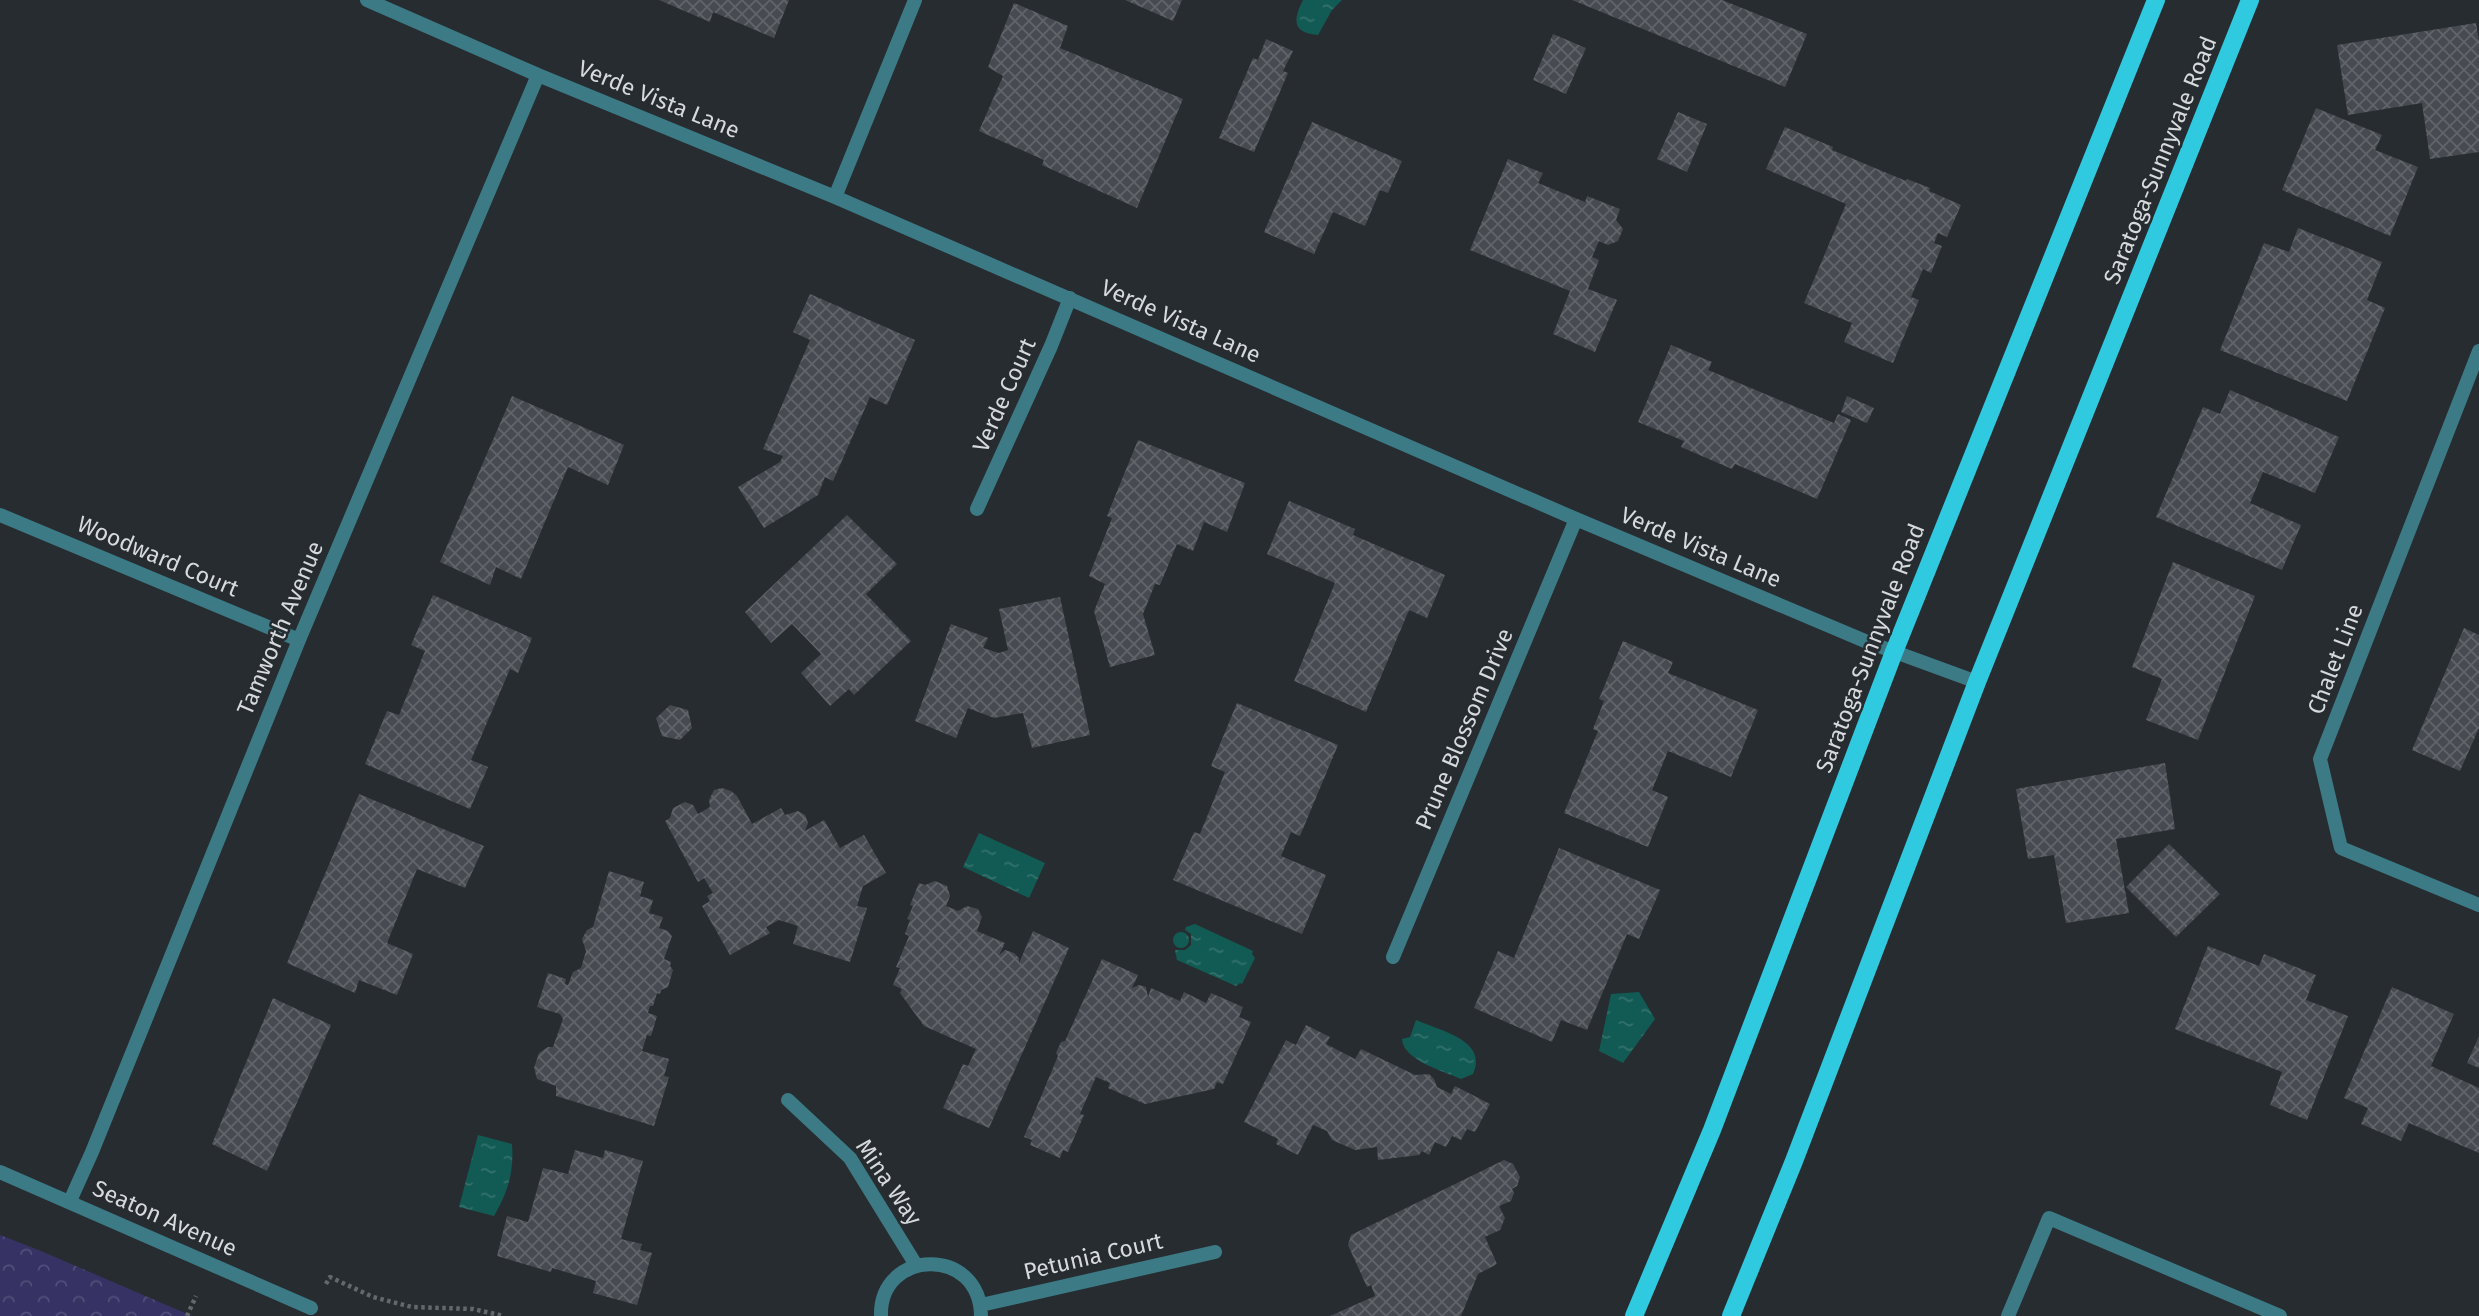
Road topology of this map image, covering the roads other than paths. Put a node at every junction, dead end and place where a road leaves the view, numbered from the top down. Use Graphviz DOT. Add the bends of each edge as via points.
graph roads {
  1 [pos="367,0"];
  2 [pos="915,0"];
  3 [pos="2156,0"];
  4 [pos="2250,0"];
  5 [pos="538,75"];
  6 [pos="835,197"];
  7 [pos="1070,298"];
  8 [pos="2479,351"];
  9 [pos="977,509"];
  10 [pos="0,515"];
  11 [pos="1576,519"];
  12 [pos="299,640"];
  13 [pos="1894,652"];
  14 [pos="1977,682"];
  15 [pos="2479,905"];
  16 [pos="1393,957"];
  17 [pos="788,1100"];
  18 [pos="0,1172"];
  19 [pos="70,1201"];
  20 [pos="1215,1252"];
  21 [pos="916,1265"];
  22 [pos="311,1308"];
  23 [pos="981,1310"];
  24 [pos="881,1316"];
  25 [pos="1634,1316"];
  26 [pos="1731,1316"];
  27 [pos="2008,1316"];
  28 [pos="2280,1316"];
  1 -- 5 [label="street, Verde Vista Lane"];
  2 -- 6 [label="street"];
  3 -- 13 [label="main road, Saratoga-Sunnyvale Road"];
  4 -- 14 [label="main road, Saratoga-Sunnyvale Road"];
  5 -- 6 [label="street, Verde Vista Lane"];
  5 -- 12 [label="street, Tamworth Avenue"];
  6 -- 7 [label="street, Verde Vista Lane"];
  7 -- 9 [label="street, Verde Court"];
  7 -- 11 [label="street, Verde Vista Lane"];
  8 -- 15 [label="street, Chalet Line" via="2320,759 2341,848"];
  10 -- 12 [label="street, Woodward Court"];
  11 -- 13 [label="street, Verde Vista Lane"];
  11 -- 16 [label="street, Prune Blossom Drive"];
  12 -- 19 [label="street, Tamworth Avenue"];
  13 -- 14 [label="street, Verde Vista Lane"];
  13 -- 25 [label="main road, Saratoga-Sunnyvale Road" via="1712,1130"];
  14 -- 26 [label="main road, Saratoga-Sunnyvale Road"];
  17 -- 21 [label="street, Mina Way" via="850,1158"];
  18 -- 19 [label="street, Seaton Avenue"];
  19 -- 22 [label="street, Seaton Avenue"];
  20 -- 23 [label="street, Petunia Court"];
  21 -- 23 [label="street" via="933,1263 964,1275"];
  21 -- 24 [label="street" via="894,1279 880,1302"];
  27 -- 28 [label="street" via="2049,1218"];
}
